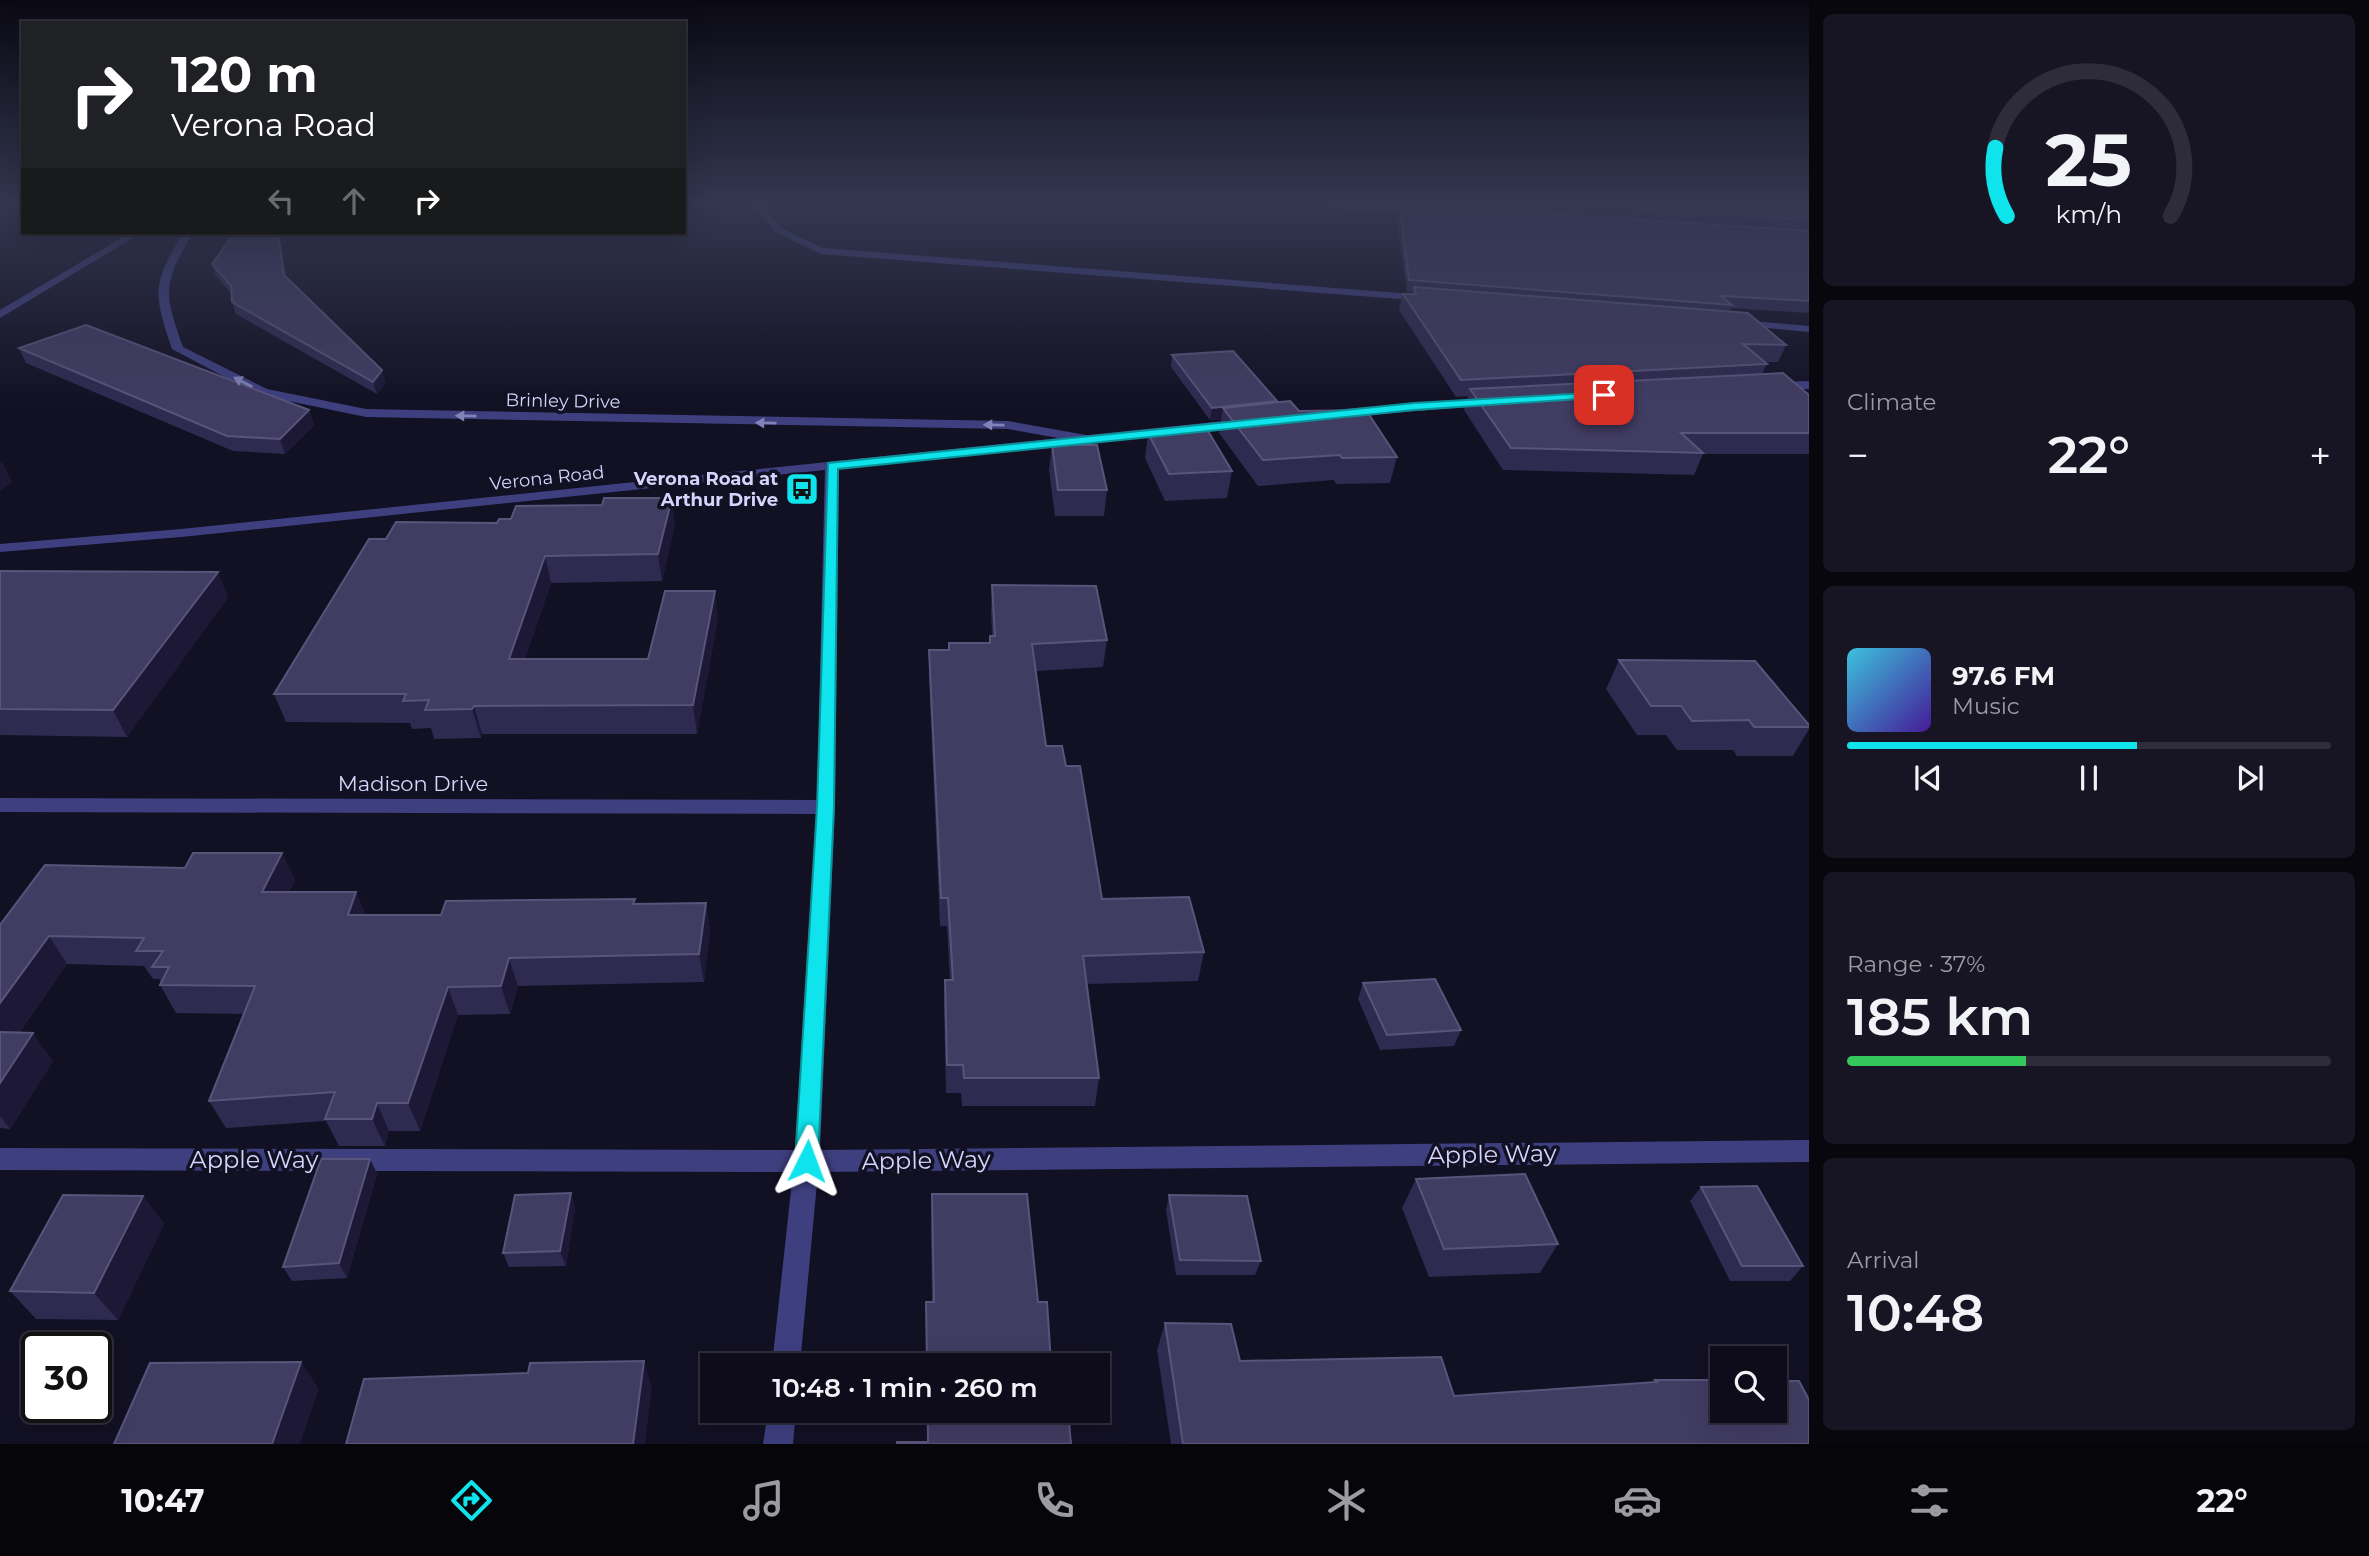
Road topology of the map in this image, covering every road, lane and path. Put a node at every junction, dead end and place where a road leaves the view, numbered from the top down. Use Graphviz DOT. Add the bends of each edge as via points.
graph roads {
  1 [pos="72,271"];
  2 [pos="164,271"];
  3 [pos="1081,271"];
  4 [pos="1433,299"];
  5 [pos="0,315"];
  6 [pos="1726,322"];
  7 [pos="1809,329"];
  8 [pos="1809,385"];
  9 [pos="1765,387"];
  10 [pos="1496,401"];
  11 [pos="1327,415"];
  12 [pos="1260,421"];
  13 [pos="1086,439"];
  14 [pos="832,466"];
  15 [pos="0,548"];
  16 [pos="0,806"];
  17 [pos="826,807"];
  18 [pos="1809,1151"];
  19 [pos="0,1159"];
  20 [pos="807,1161"];
  21 [pos="787,1353"];
  22 [pos="780,1423"];
  23 [pos="778,1444"];
  1 -- 5 [label="street"];
  13 -- 2 [label="street, Brinley Drive, one-way" via="1009,425 366,414 263,392 178,349 161,302"];
  3 -- 4 [label="street"];
  6 -- 7 [label="street"];
  8 -- 9 [label="street"];
  10 -- 11 [label="street"];
  12 -- 13 [label="street, Verona Road"];
  13 -- 14 [label="street, Verona Road"];
  14 -- 15 [label="street, Verona Road"];
  14 -- 17 [label="street"];
  16 -- 17 [label="street, Madison Drive"];
  17 -- 20 [label="street"];
  18 -- 20 [label="street, Apple Way"];
  19 -- 20 [label="street, Apple Way"];
  20 -- 21 [label="street"];
  22 -- 23 [label="street"];
}
